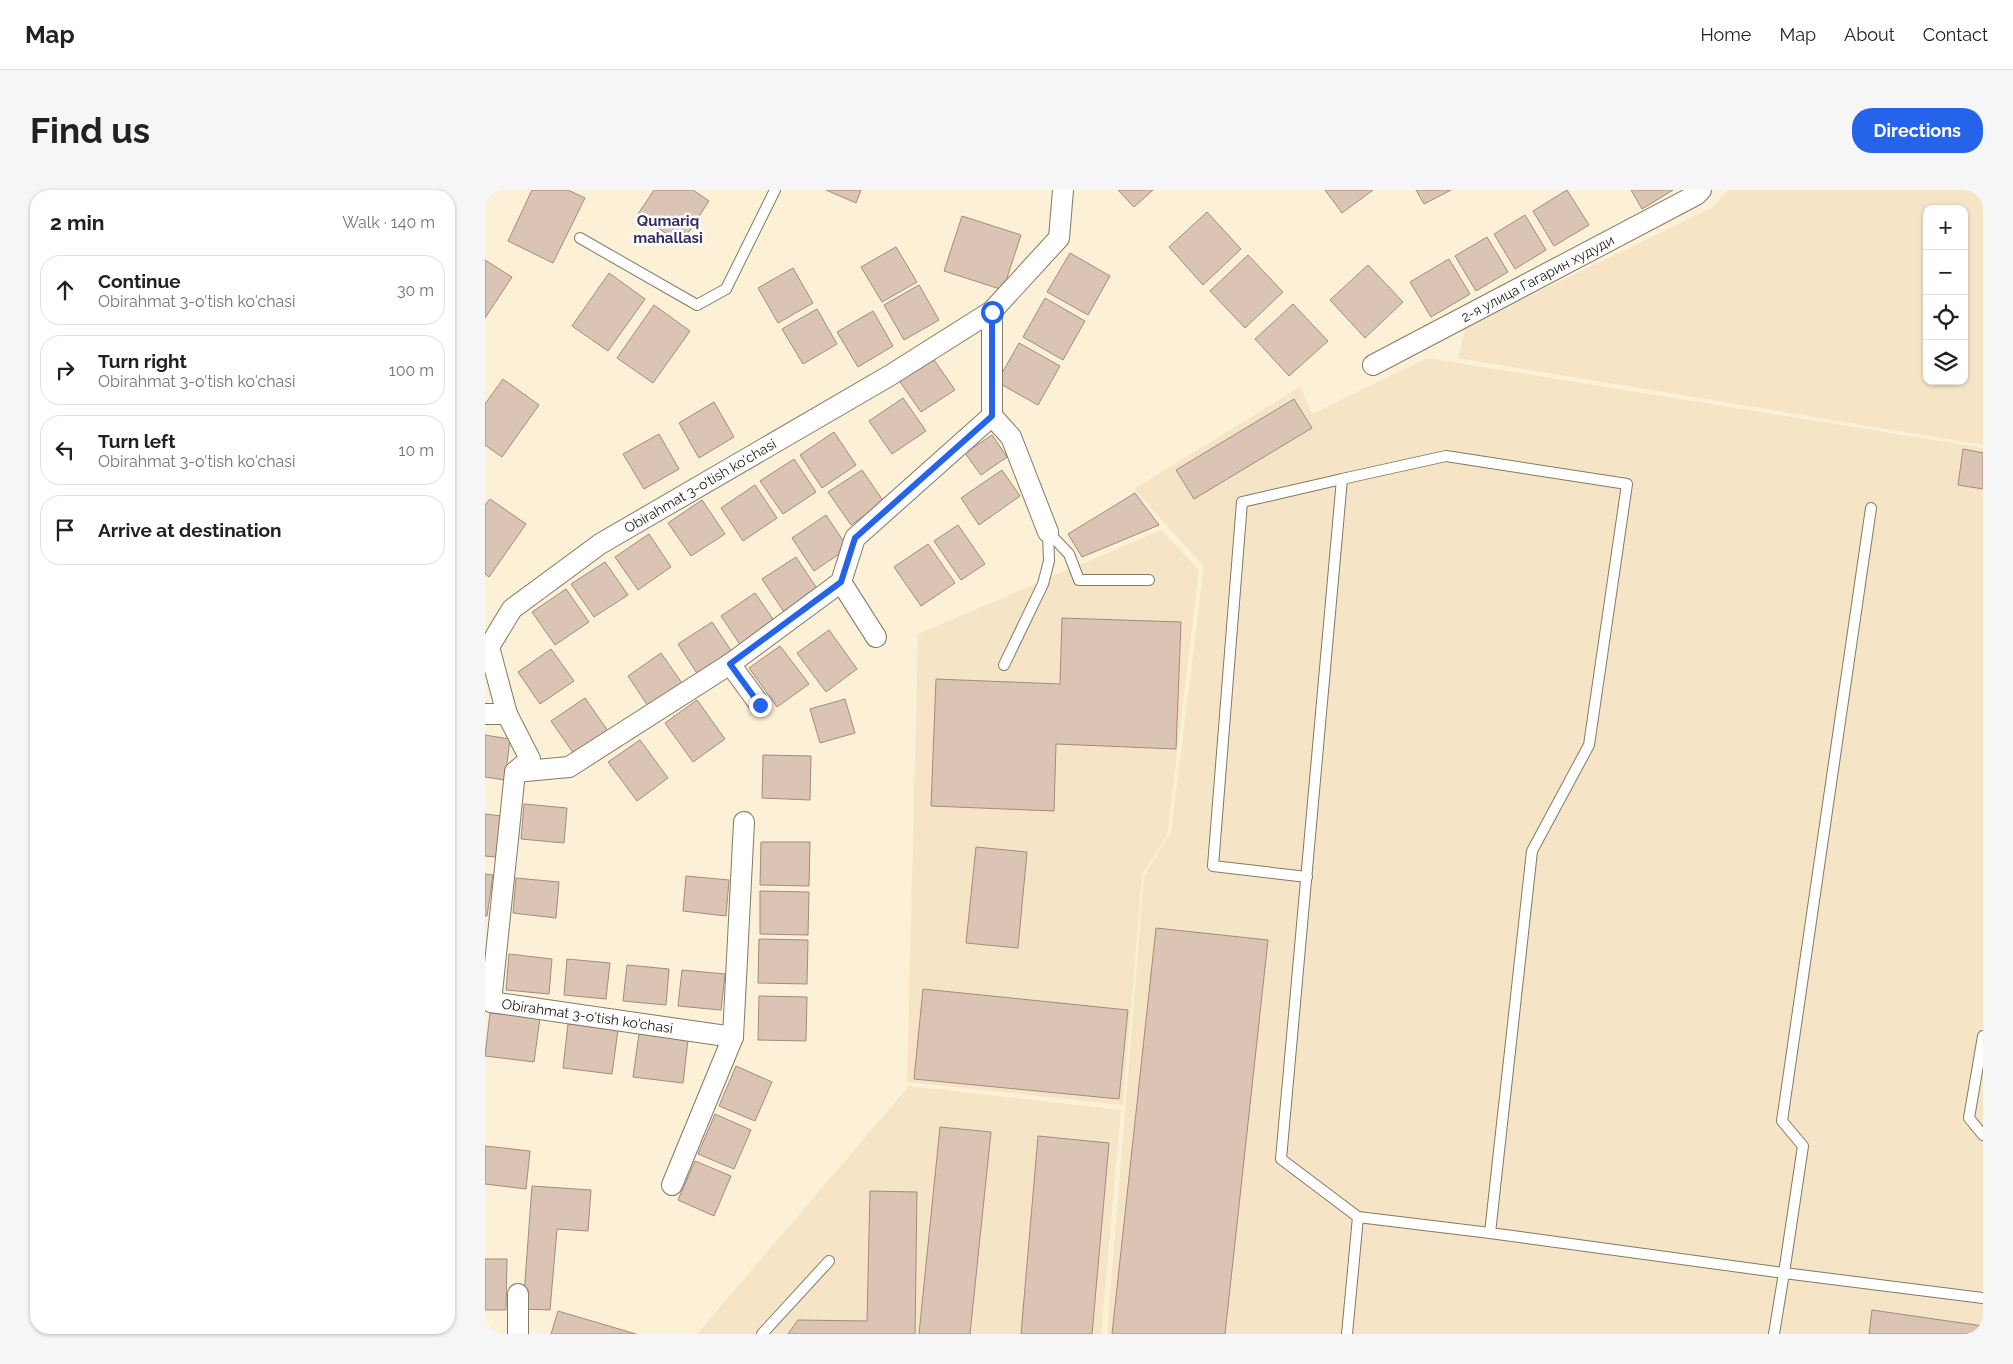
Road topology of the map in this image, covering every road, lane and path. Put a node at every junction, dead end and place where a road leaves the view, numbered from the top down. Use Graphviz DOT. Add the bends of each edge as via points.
graph roads {
  1 [pos="775,190"];
  2 [pos="1063,190"];
  3 [pos="1701,190"];
  4 [pos="580,238"];
  5 [pos="992,312"];
  6 [pos="1373,365"];
  7 [pos="992,416"];
  8 [pos="1342,479"];
  9 [pos="1871,508"];
  10 [pos="1048,532"];
  11 [pos="1149,580"];
  12 [pos="841,582"];
  13 [pos="876,637"];
  14 [pos="730,664"];
  15 [pos="1004,665"];
  16 [pos="760,705"];
  17 [pos="485,714"];
  18 [pos="507,714"];
  19 [pos="515,772"];
  20 [pos="744,822"];
  21 [pos="1307,877"];
  22 [pos="1983,1036"];
  23 [pos="733,1037"];
  24 [pos="1983,1135"];
  25 [pos="672,1185"];
  26 [pos="1358,1217"];
  27 [pos="1490,1233"];
  28 [pos="829,1261"];
  29 [pos="1784,1273"];
  30 [pos="518,1294"];
  31 [pos="1983,1298"];
  32 [pos="518,1334"];
  33 [pos="761,1334"];
  34 [pos="1347,1334"];
  35 [pos="1774,1334"];
  1 -- 4 [label="lane" via="726,289 697,306"];
  2 -- 5 [label="street, Obirahmat 3-o'tish ko'chasi" via="1059,238"];
  3 -- 6 [label="street, 2-я улица Гагарин худуди"];
  5 -- 7 [label="street"];
  5 -- 18 [label="street, Obirahmat 3-o'tish ko'chasi" via="889,376 600,544 513,609 489,647"];
  7 -- 10 [label="street" via="1011,437"];
  7 -- 12 [label="street" via="855,538"];
  8 -- 21 [label="lane"];
  8 -- 21 [label="lane" via="1242,502 1241,511 1213,866"];
  8 -- 27 [label="lane" via="1446,456 1627,484 1589,745 1532,851"];
  9 -- 29 [label="lane" via="1781,1121 1803,1146"];
  10 -- 11 [label="lane" via="1069,554 1079,580"];
  10 -- 15 [label="lane" via="1049,560 1043,584"];
  12 -- 13 [label="street"];
  12 -- 14 [label="street"];
  14 -- 16 [label="street"];
  14 -- 19 [label="street" via="569,767"];
  17 -- 18 [label="street"];
  18 -- 19 [label="street, Obirahmat 3-o'tish ko'chasi" via="530,759"];
  19 -- 23 [label="street, Obirahmat 3-o'tish ko'chasi" via="491,1002"];
  20 -- 23 [label="street"];
  21 -- 26 [label="lane" via="1281,1159"];
  22 -- 24 [label="lane" via="1969,1118"];
  23 -- 25 [label="street"];
  26 -- 27 [label="lane"];
  26 -- 34 [label="lane"];
  27 -- 29 [label="lane"];
  28 -- 33 [label="lane"];
  29 -- 31 [label="lane"];
  29 -- 35 [label="lane"];
  30 -- 32 [label="street"];
}
